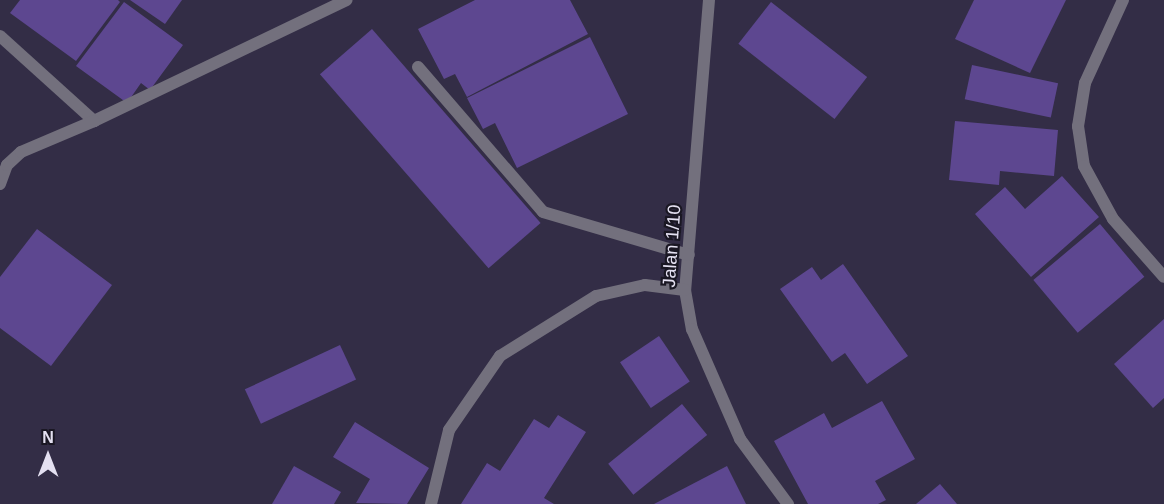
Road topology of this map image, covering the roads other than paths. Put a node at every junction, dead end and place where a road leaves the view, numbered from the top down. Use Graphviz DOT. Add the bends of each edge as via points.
graph roads {
  1 [pos="346,0"];
  2 [pos="709,0"];
  3 [pos="1123,0"];
  4 [pos="0,36"];
  5 [pos="418,67"];
  6 [pos="94,121"];
  7 [pos="0,184"];
  8 [pos="688,255"];
  9 [pos="1164,277"];
  10 [pos="685,290"];
  11 [pos="431,504"];
  12 [pos="788,504"];
  1 -- 6 [label="street"];
  2 -- 8 [label="street, Jalan 1/10"];
  3 -- 9 [label="street" via="1086,82 1078,126 1084,166 1113,219"];
  4 -- 6 [label="street"];
  5 -- 8 [label="street" via="543,212"];
  6 -- 7 [label="street" via="21,152 7,165"];
  8 -- 10 [label="street, Jalan 1/10"];
  10 -- 11 [label="street" via="645,285 596,296 500,356 449,430"];
  10 -- 12 [label="street, Jalan 1/10" via="692,328 740,439"];
}
